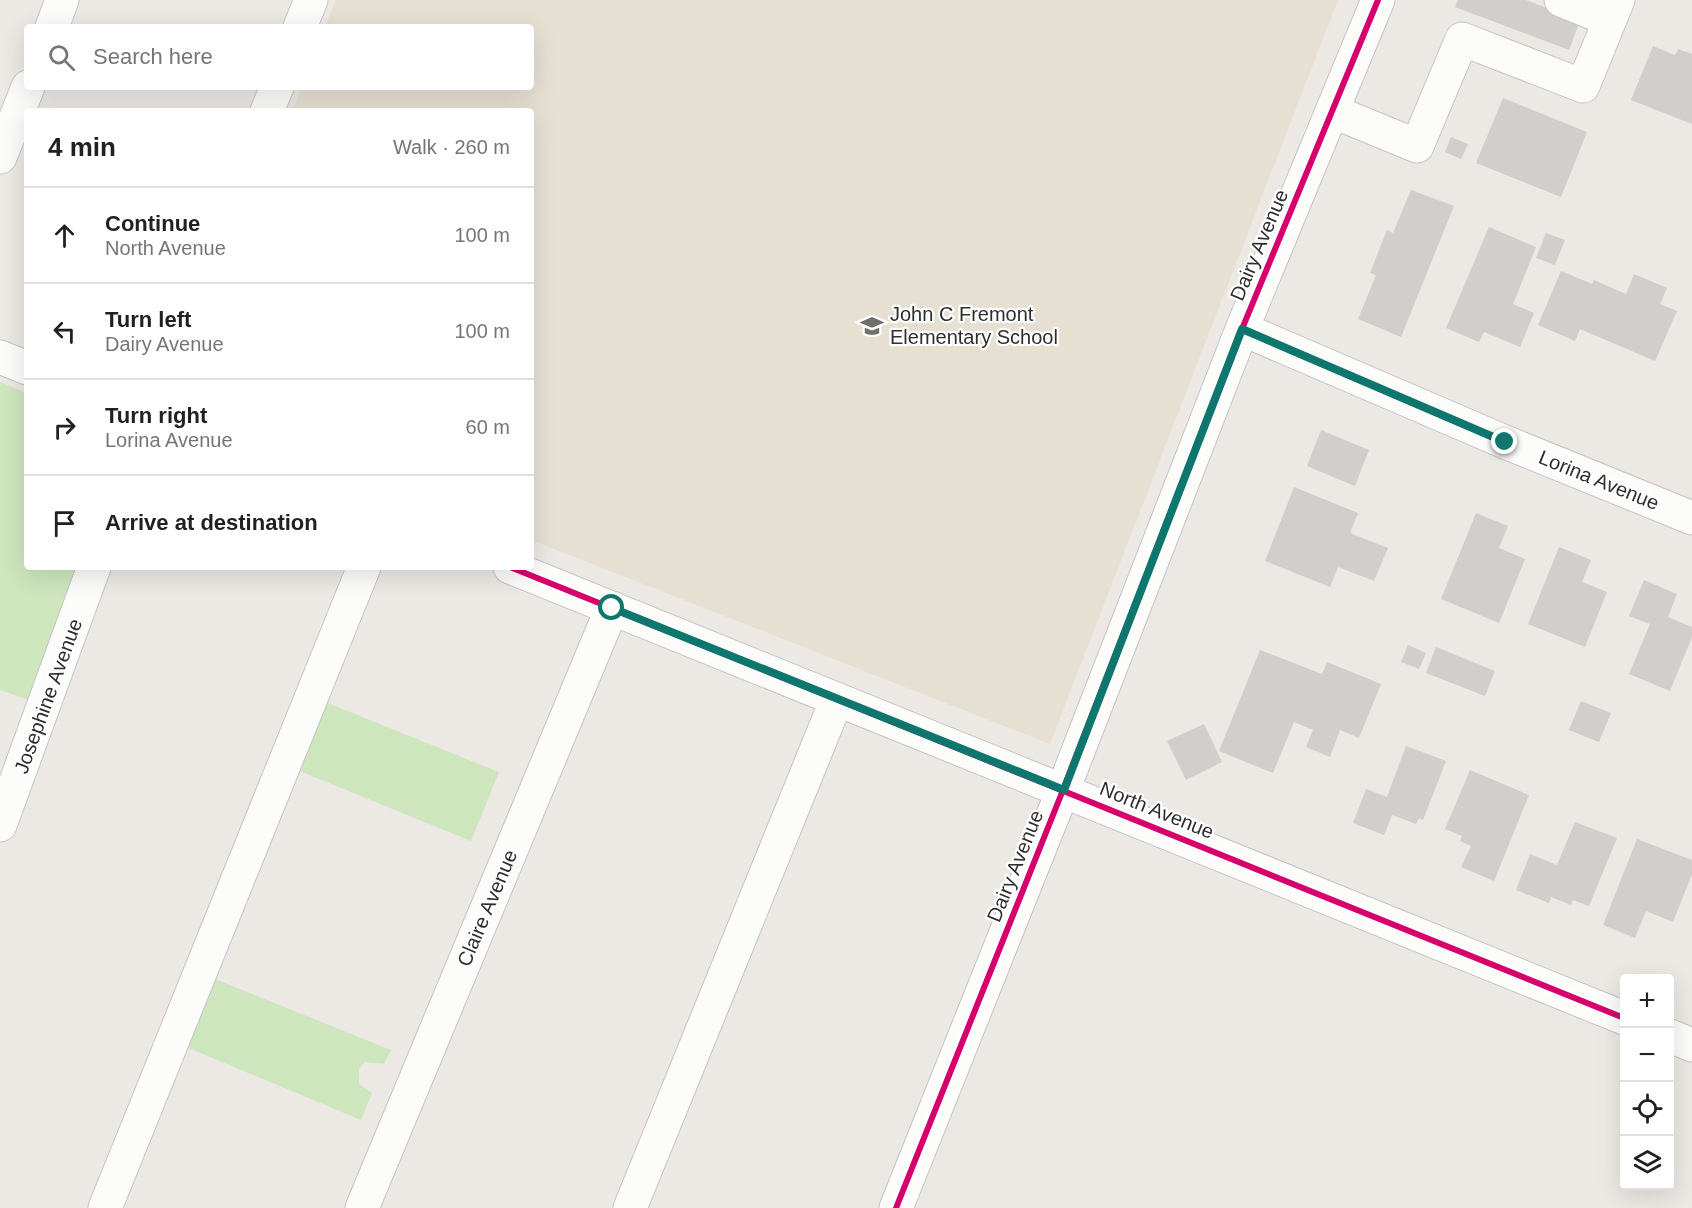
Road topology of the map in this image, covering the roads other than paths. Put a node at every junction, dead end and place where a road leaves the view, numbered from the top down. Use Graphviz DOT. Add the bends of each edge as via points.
graph roads {
  1 [pos="63,0"];
  2 [pos="311,0"];
  3 [pos="1378,0"];
  4 [pos="1561,0"];
  5 [pos="1614,10"];
  6 [pos="53,24"];
  7 [pos="301,24"];
  8 [pos="27,90"];
  9 [pos="276,90"];
  10 [pos="268,108"];
  11 [pos="1332,111"];
  12 [pos="0,157"];
  13 [pos="1242,329"];
  14 [pos="0,357"];
  15 [pos="24,367"];
  16 [pos="1692,518"];
  17 [pos="93,570"];
  18 [pos="363,570"];
  19 [pos="517,570"];
  20 [pos="612,608"];
  21 [pos="837,699"];
  22 [pos="1064,790"];
  23 [pos="0,825"];
  24 [pos="1620,1016"];
  25 [pos="1674,1038"];
  26 [pos="1692,1046"];
  27 [pos="105,1208"];
  28 [pos="362,1208"];
  29 [pos="630,1208"];
  30 [pos="896,1208"];
  1 -- 6 [label="street"];
  2 -- 7 [label="street"];
  3 -- 11 [label="street, Dairy Avenue"];
  4 -- 5 [label="street"];
  5 -- 11 [label="street" via="1582,86 1462,39 1417,146"];
  8 -- 12 [label="street"];
  9 -- 10 [label="street"];
  11 -- 13 [label="street, Dairy Avenue"];
  13 -- 16 [label="street, Lorina Avenue"];
  13 -- 22 [label="street, Dairy Avenue"];
  14 -- 15 [label="street"];
  17 -- 23 [label="street, Josephine Avenue"];
  18 -- 27 [label="street"];
  19 -- 20 [label="street, North Avenue"];
  20 -- 21 [label="street, North Avenue"];
  20 -- 28 [label="street, Claire Avenue"];
  21 -- 22 [label="street, North Avenue"];
  21 -- 29 [label="street"];
  22 -- 24 [label="street, North Avenue"];
  22 -- 30 [label="street, Dairy Avenue"];
  25 -- 26 [label="street"];
}
